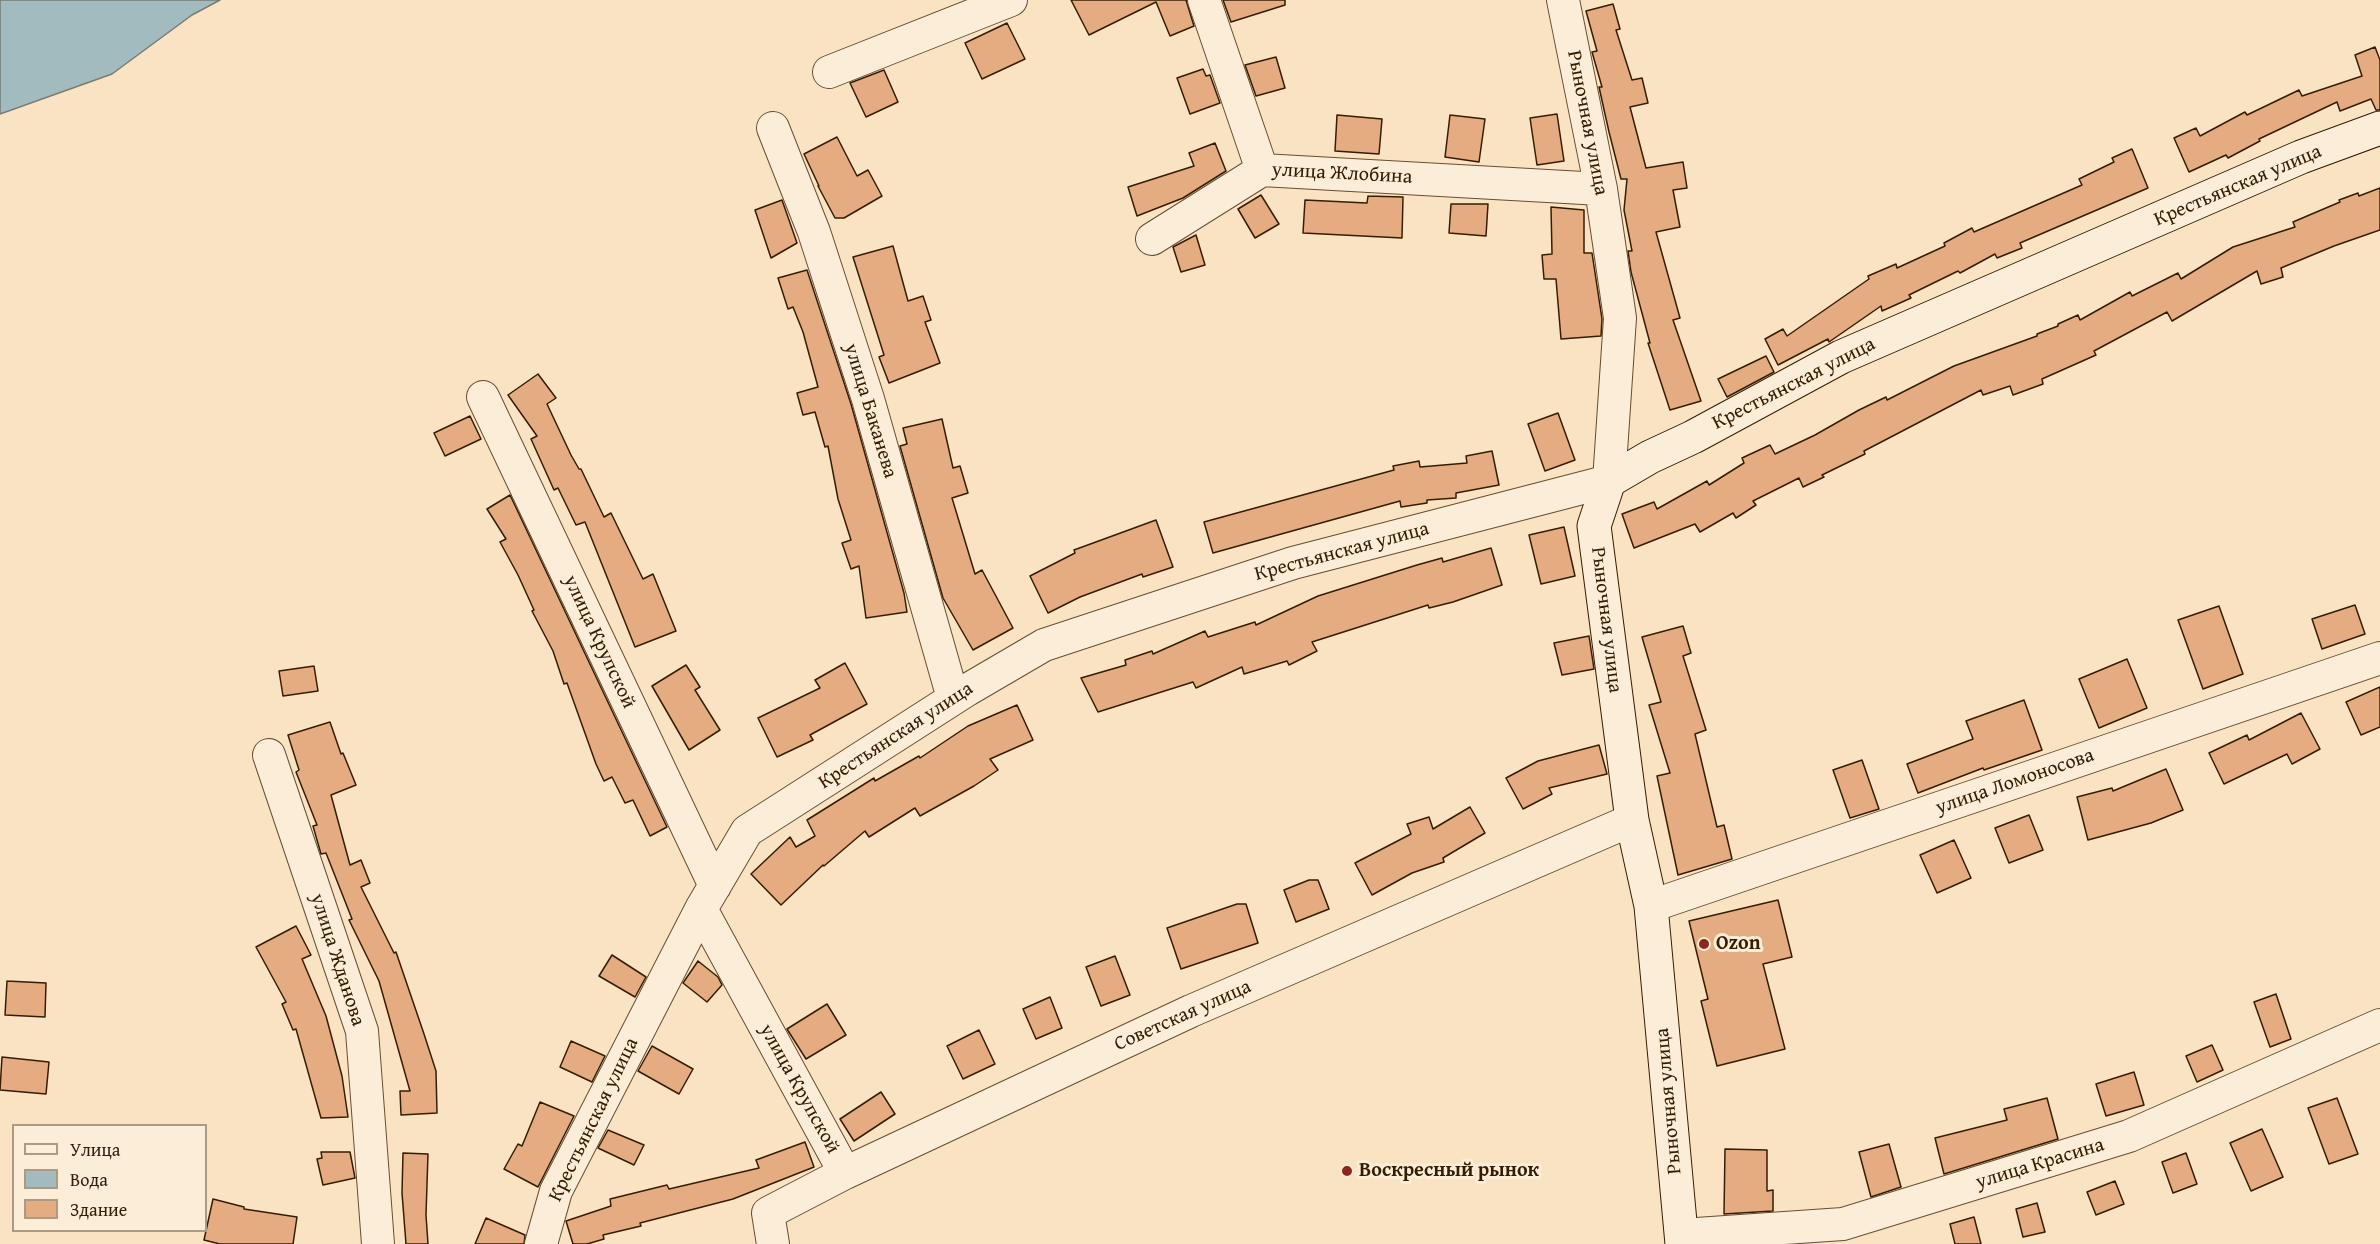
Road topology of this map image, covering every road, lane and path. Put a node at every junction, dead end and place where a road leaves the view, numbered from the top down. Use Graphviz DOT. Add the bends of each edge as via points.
graph roads {
  1 [pos="1011,0"];
  2 [pos="1204,0"];
  3 [pos="1563,0"];
  4 [pos="829,72"];
  5 [pos="2380,128"];
  6 [pos="773,129"];
  7 [pos="1262,170"];
  8 [pos="1601,189"];
  9 [pos="1152,239"];
  10 [pos="483,397"];
  11 [pos="1609,481"];
  12 [pos="2380,658"];
  13 [pos="953,698"];
  14 [pos="269,755"];
  15 [pos="1632,820"];
  16 [pos="708,898"];
  17 [pos="1651,906"];
  18 [pos="2380,1025"];
  19 [pos="845,1173"];
  20 [pos="1682,1239"];
  21 [pos="378,1244"];
  22 [pos="541,1244"];
  23 [pos="773,1244"];
  1 -- 4 [label="street"];
  2 -- 7 [label="street, улица Жлобина"];
  3 -- 8 [label="street, Рыночная улица"];
  5 -- 11 [label="street, Крестьянская улица" via="2301,157 1841,357"];
  6 -- 13 [label="street, улица Баканева" via="814,232 868,399"];
  7 -- 8 [label="street, улица Жлобина"];
  7 -- 9 [label="street"];
  8 -- 11 [label="street, Рыночная улица" via="1620,318"];
  10 -- 16 [label="street, улица Крупской"];
  11 -- 13 [label="street, Крестьянская улица" via="1293,563 1055,641"];
  11 -- 15 [label="street, Рыночная улица" via="1593,526"];
  12 -- 17 [label="street, улица Ломоносова"];
  13 -- 16 [label="street, Крестьянская улица" via="747,831"];
  14 -- 21 [label="street, улица Жданова" via="362,1031"];
  15 -- 17 [label="street, Рыночная улица"];
  15 -- 19 [label="street, Советская улица" via="1191,1011"];
  16 -- 19 [label="street, улица Крупской"];
  16 -- 22 [label="street, Крестьянская улица" via="556,1191"];
  17 -- 20 [label="street, Рыночная улица"];
  18 -- 20 [label="street, улица Красина" via="2129,1136 1843,1224"];
  19 -- 23 [label="street, Советская улица" via="768,1214"];
}
